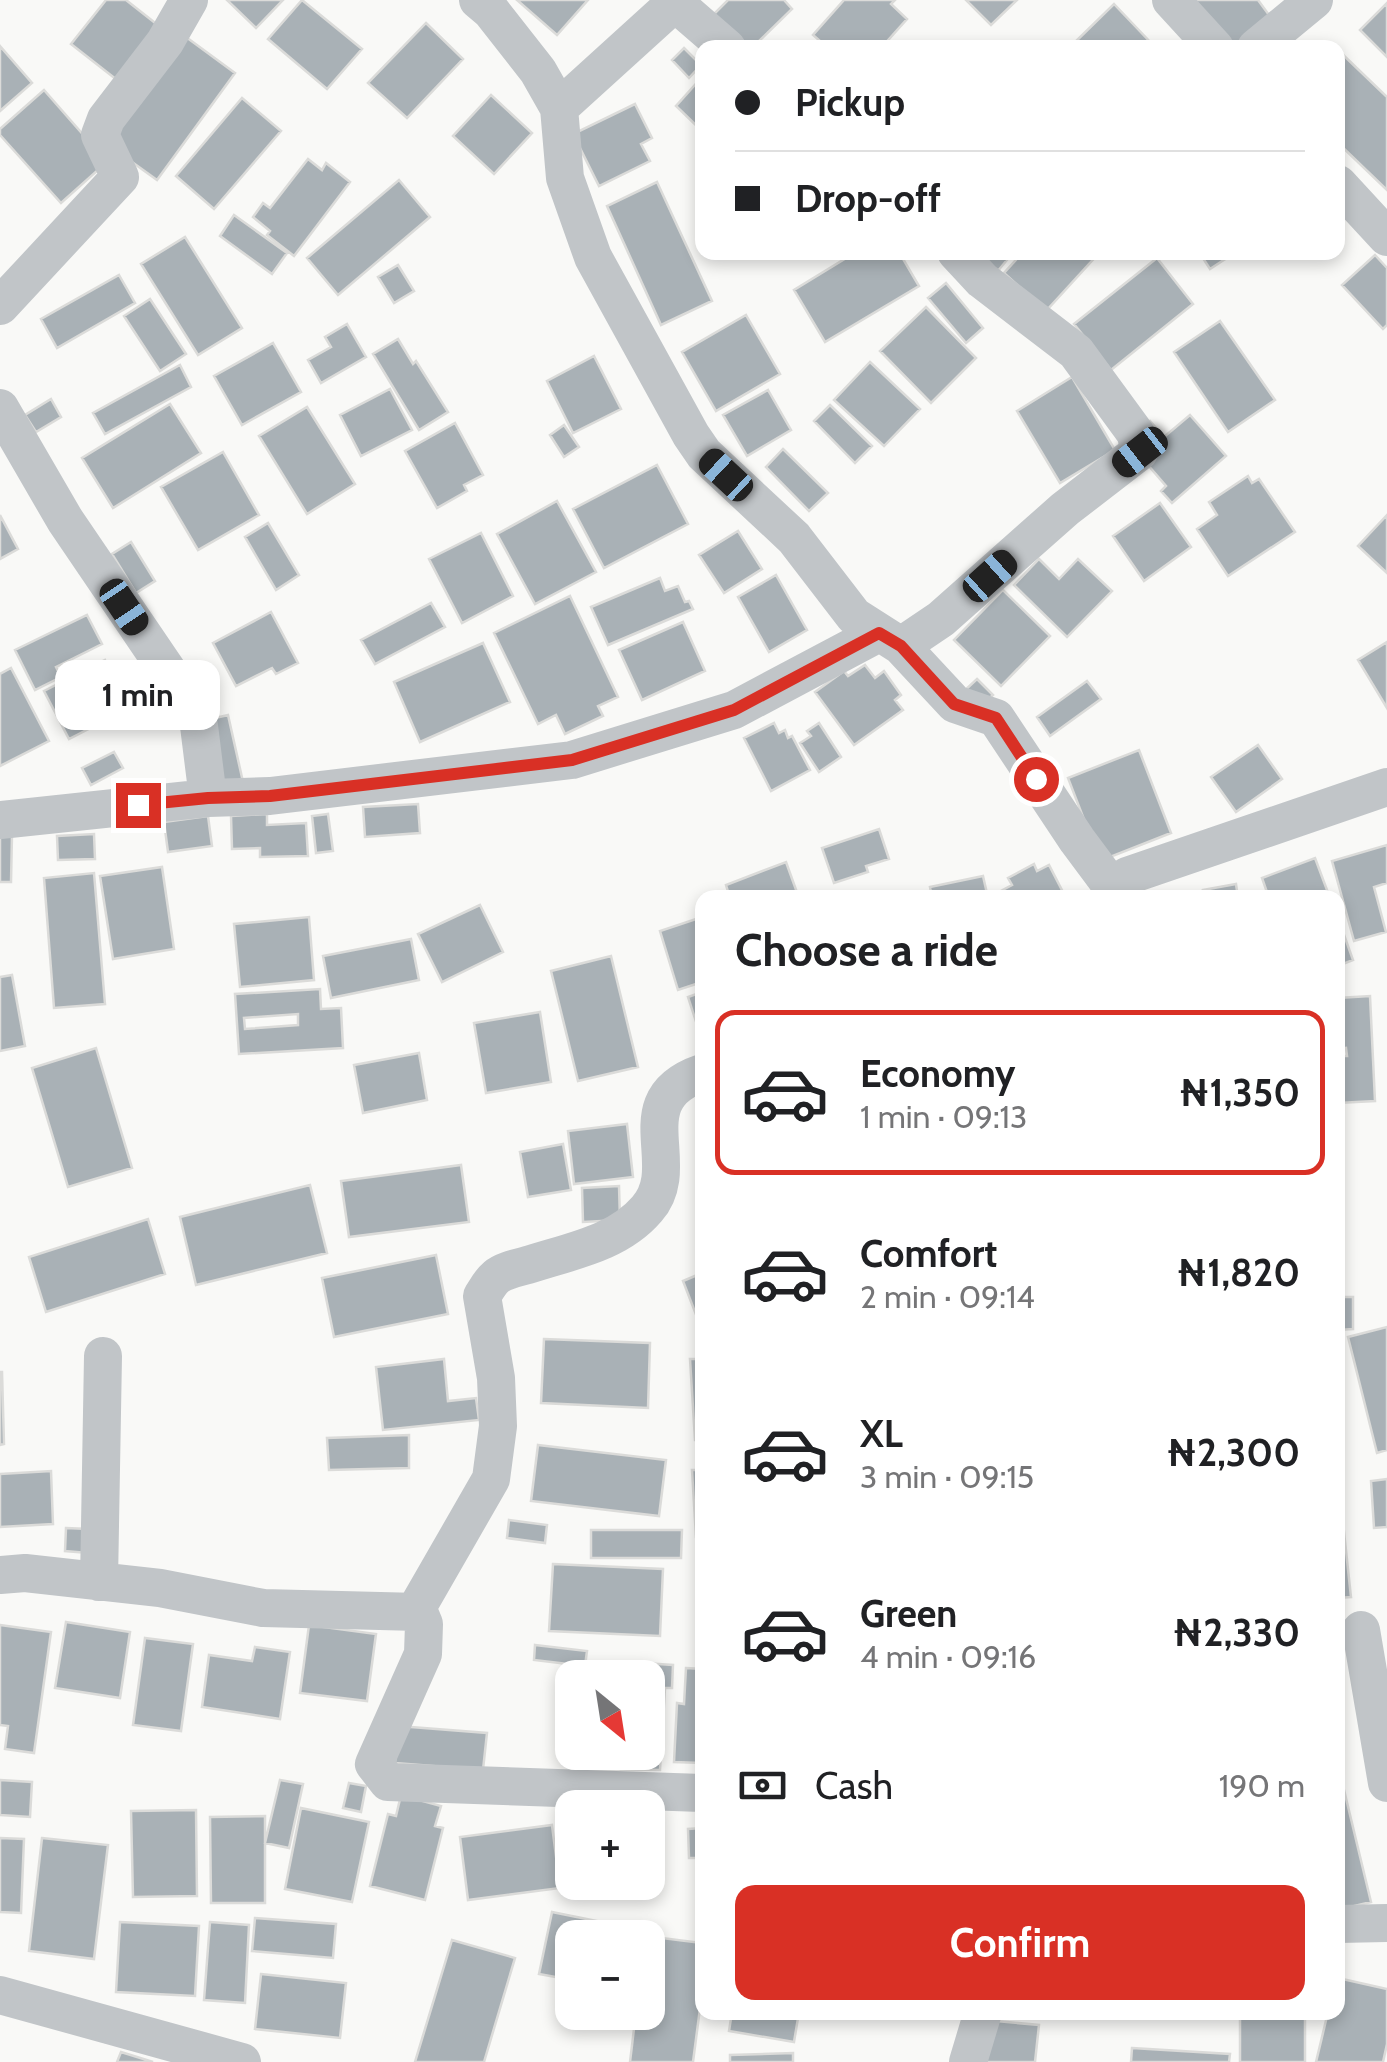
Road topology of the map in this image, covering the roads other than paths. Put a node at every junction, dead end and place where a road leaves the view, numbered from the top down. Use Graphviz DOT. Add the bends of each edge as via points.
graph roads {
  1 [pos="190,0"];
  2 [pos="478,0"];
  3 [pos="1171,0"];
  4 [pos="1314,0"];
  5 [pos="676,2"];
  6 [pos="718,40"];
  7 [pos="1207,40"];
  8 [pos="1266,40"];
  9 [pos="560,108"];
  10 [pos="1345,192"];
  11 [pos="1387,237"];
  12 [pos="963,260"];
  13 [pos="0,306"];
  14 [pos="0,408"];
  15 [pos="890,640"];
  16 [pos="1387,788"];
  17 [pos="208,798"];
  18 [pos="0,820"];
  19 [pos="1103,890"];
  20 [pos="1107,890"];
  21 [pos="695,1077"];
  22 [pos="104,1356"];
  23 [pos="0,1575"];
  24 [pos="100,1582"];
  25 [pos="414,1613"];
  26 [pos="1362,1630"];
  27 [pos="1387,1783"];
  28 [pos="695,1794"];
  29 [pos="1345,1924"];
  30 [pos="1387,1924"];
  31 [pos="0,1995"];
  32 [pos="980,2020"];
  33 [pos="242,2062"];
  34 [pos="968,2062"];
  1 -- 13 [label="street" via="106,119 100,135 120,176"];
  2 -- 9 [label="street"];
  3 -- 7 [label="street"];
  4 -- 8 [label="street"];
  5 -- 6 [label="street"];
  5 -- 9 [label="street"];
  9 -- 15 [label="street" via="565,178 593,257 691,435 794,538 854,616"];
  10 -- 11 [label="street"];
  12 -- 15 [label="street" via="1076,352 1126,418 1140,452 941,619"];
  14 -- 17 [label="street" via="65,520 192,707"];
  15 -- 17 [label="street" via="734,710 572,760"];
  15 -- 19 [label="street" via="954,704 996,718"];
  16 -- 20 [label="street" via="1127,876"];
  17 -- 18 [label="street"];
  21 -- 25 [label="street" via="661,1104 660,1174 655,1200 644,1214 605,1241 496,1276 482,1296 496,1378 491,1479"];
  22 -- 24 [label="street"];
  23 -- 24 [label="street"];
  24 -- 25 [label="street" via="263,1608"];
  25 -- 28 [label="street" via="424,1624 423,1654 374,1764 388,1782"];
  26 -- 27 [label="street"];
  29 -- 30 [label="street"];
  31 -- 33 [label="street"];
  32 -- 34 [label="street"];
}
